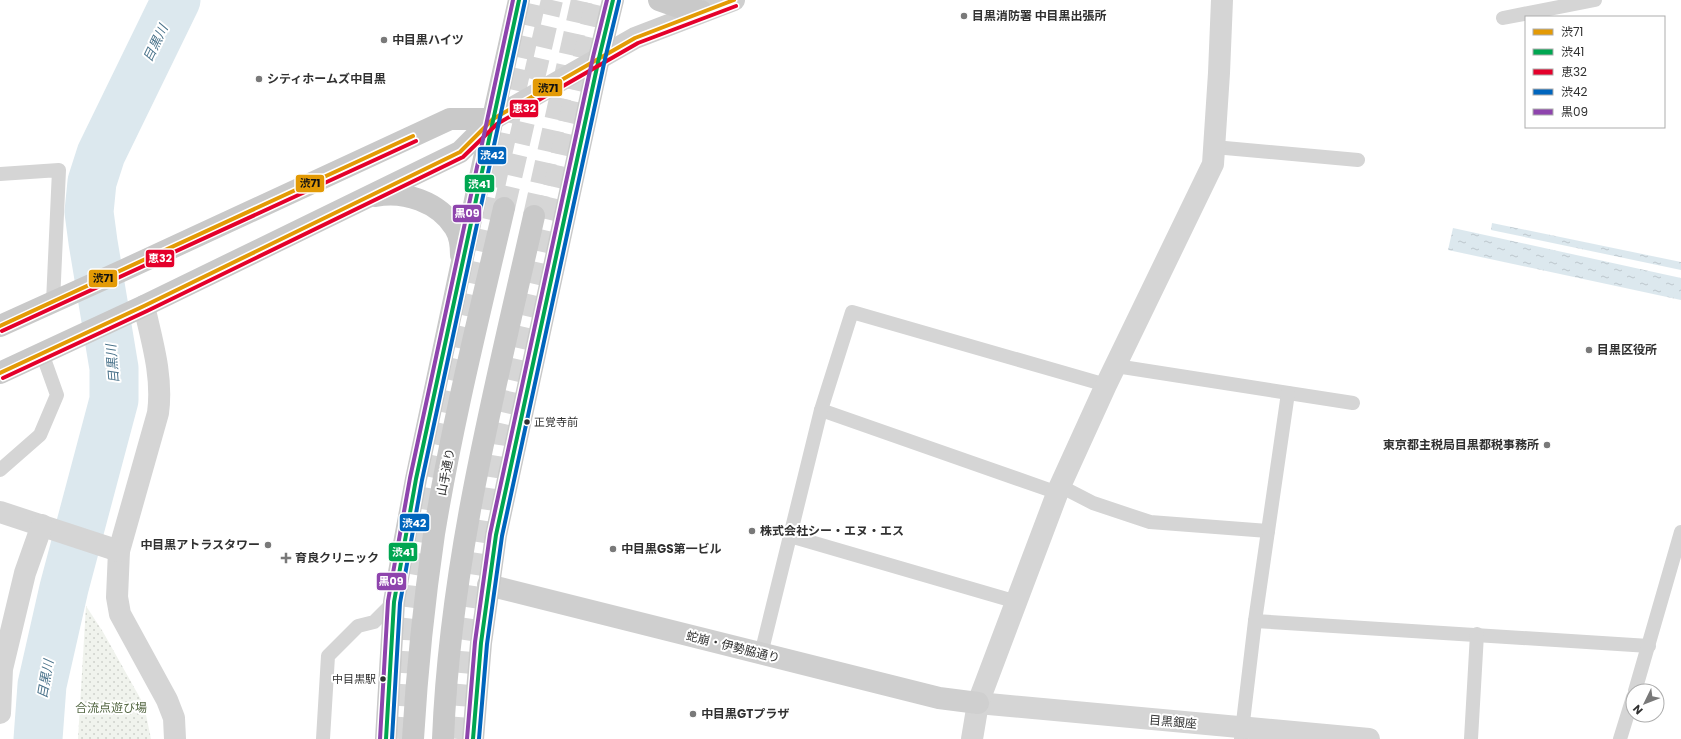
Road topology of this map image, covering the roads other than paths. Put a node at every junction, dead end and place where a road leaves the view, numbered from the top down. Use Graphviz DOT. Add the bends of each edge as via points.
graph roads {
  1 [pos="519,0"];
  2 [pos="613,0"];
  3 [pos="659,0"];
  4 [pos="734,0"];
  5 [pos="1222,0"];
  6 [pos="1595,0"];
  7 [pos="701,11"];
  8 [pos="1503,18"];
  9 [pos="599,58"];
  10 [pos="492,119"];
  11 [pos="1214,147"];
  12 [pos="1358,160"];
  13 [pos="0,174"];
  14 [pos="364,199"];
  15 [pos="504,208"];
  16 [pos="534,216"];
  17 [pos="461,271"];
  18 [pos="53,302"];
  19 [pos="138,309"];
  20 [pos="0,326"];
  21 [pos="42,353"];
  22 [pos="1116,366"];
  23 [pos="0,373"];
  24 [pos="1106,385"];
  25 [pos="1288,393"];
  26 [pos="1353,403"];
  27 [pos="821,410"];
  28 [pos="0,470"];
  29 [pos="1059,489"];
  30 [pos="0,512"];
  31 [pos="46,526"];
  32 [pos="1268,531"];
  33 [pos="1681,532"];
  34 [pos="790,536"];
  35 [pos="112,548"];
  36 [pos="488,585"];
  37 [pos="394,602"];
  38 [pos="1016,602"];
  39 [pos="1255,621"];
  40 [pos="1477,634"];
  41 [pos="1649,646"];
  42 [pos="761,654"];
  43 [pos="1637,683"];
  44 [pos="978,703"];
  45 [pos="0,713"];
  46 [pos="1625,723"];
  47 [pos="1242,733"];
  48 [pos="175,739"];
  49 [pos="323,739"];
  50 [pos="386,739"];
  51 [pos="414,739"];
  52 [pos="443,739"];
  53 [pos="473,739"];
  54 [pos="972,739"];
  55 [pos="1369,739"];
  56 [pos="1471,739"];
  57 [pos="1620,739"];
  1 -- 10 [label="main road"];
  2 -- 9 [label="main road"];
  3 -- 7 [label="main road" via="679,8"];
  4 -- 7 [label="street"];
  5 -- 11 [label="street"];
  6 -- 8 [label="lane"];
  7 -- 9 [label="street" via="635,38"];
  9 -- 10 [label="street"];
  9 -- 36 [label="main road" via="496,535"];
  10 -- 14 [label="main road" via="460,152"];
  10 -- 17 [label="main road"];
  10 -- 18 [label="main road" via="450,119"];
  11 -- 12 [label="lane"];
  11 -- 22 [label="street" via="1213,164"];
  13 -- 18 [label="lane" via="58,170"];
  14 -- 17 [label="main road" via="382,194 410,197 435,208 456,229 460,241"];
  14 -- 19 [label="main road"];
  15 -- 51 [label="main road, 山手通り" via="462,389 434,534 422,630"];
  16 -- 52 [label="main road" via="489,415 463,546 450,639"];
  17 -- 37 [label="main road" via="416,479"];
  18 -- 20 [label="main road"];
  19 -- 21 [label="main road"];
  19 -- 35 [label="street" via="158,371 160,398 158,413"];
  21 -- 23 [label="main road"];
  21 -- 28 [label="lane" via="57,395 40,435"];
  22 -- 24 [label="street"];
  22 -- 25 [label="lane"];
  24 -- 27 [label="lane" via="852,312"];
  24 -- 29 [label="street"];
  25 -- 26 [label="lane"];
  25 -- 32 [label="lane"];
  27 -- 29 [label="lane"];
  27 -- 34 [label="lane"];
  29 -- 32 [label="lane" via="1150,522"];
  29 -- 38 [label="street"];
  30 -- 31 [label="street"];
  31 -- 35 [label="street"];
  31 -- 45 [label="street" via="25,573 2,669"];
  32 -- 39 [label="lane"];
  33 -- 41 [label="lane"];
  34 -- 38 [label="lane"];
  34 -- 42 [label="lane"];
  35 -- 48 [label="street" via="117,605 174,718"];
  36 -- 42 [label="street, 蛇崩・伊勢脇通り"];
  36 -- 53 [label="main road" via="480,643"];
  37 -- 49 [label="lane" via="374,622 358,626 328,656"];
  37 -- 50 [label="main road"];
  38 -- 44 [label="street"];
  39 -- 40 [label="lane"];
  39 -- 47 [label="lane"];
  40 -- 41 [label="lane"];
  40 -- 56 [label="lane"];
  41 -- 43 [label="lane"];
  42 -- 44 [label="street, 蛇崩・伊勢脇通り" via="939,698"];
  44 -- 47 [label="street, 目黒銀座"];
  44 -- 54 [label="street"];
  46 -- 57 [label="lane"];
  47 -- 55 [label="street, 目黒銀座"];
}
